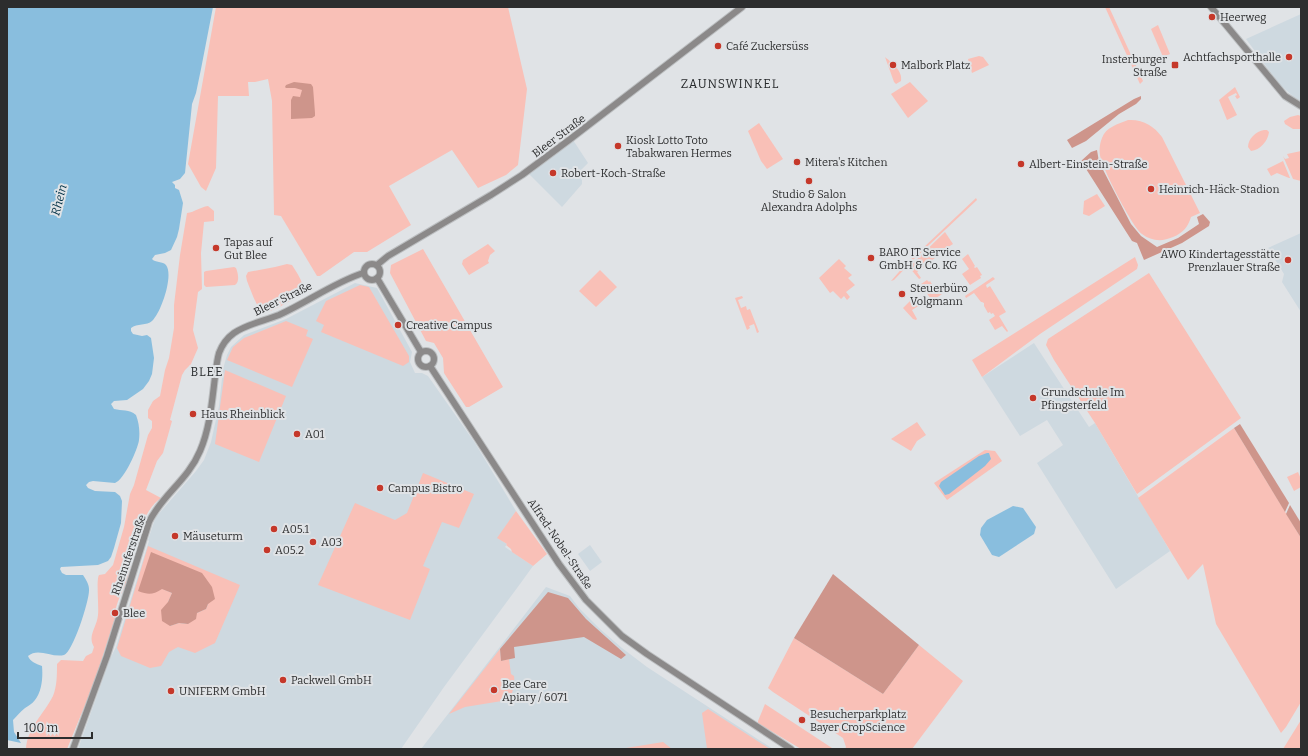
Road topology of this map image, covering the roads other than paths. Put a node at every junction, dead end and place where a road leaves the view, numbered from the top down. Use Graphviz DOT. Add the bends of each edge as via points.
graph roads {
  1 [pos="742,7"];
  2 [pos="1211,7"];
  3 [pos="1301,106"];
  4 [pos="377,265"];
  5 [pos="363,273"];
  6 [pos="377,278"];
  7 [pos="421,352"];
  8 [pos="219,353"];
  9 [pos="430,366"];
  10 [pos="73,749"];
  11 [pos="791,749"];
  1 -- 4 [label="street, Bleer Straße" via="527,172"];
  2 -- 3 [label="street" via="1285,96"];
  4 -- 5 [label="street" via="368,264"];
  4 -- 6 [label="street" via="380,271"];
  5 -- 6 [label="street" via="368,279"];
  5 -- 8 [label="street, Bleer Straße" via="280,314 238,331 227,339"];
  6 -- 7 [label="street"];
  7 -- 9 [label="street" via="418,356 419,363 424,367"];
  7 -- 9 [label="street" via="432,354 434,360"];
  8 -- 10 [label="street, Rheinuferstraße" via="204,441 190,470 158,507 149,522 107,656"];
  9 -- 11 [label="street, Alfred-Nobel-Straße" via="559,564 590,605 640,650"];
}
